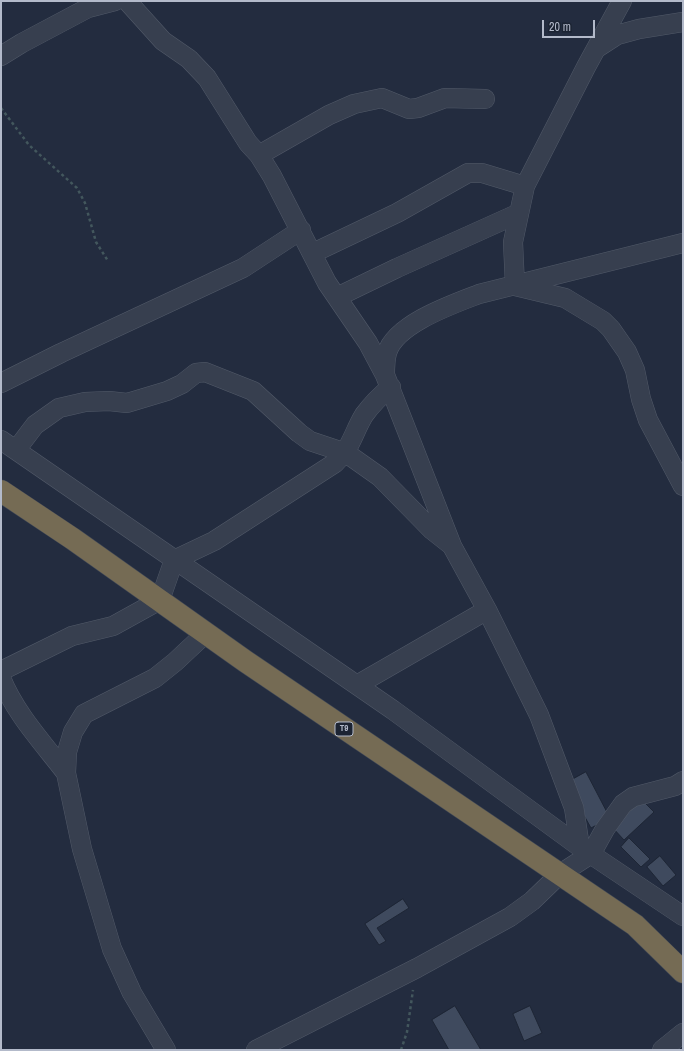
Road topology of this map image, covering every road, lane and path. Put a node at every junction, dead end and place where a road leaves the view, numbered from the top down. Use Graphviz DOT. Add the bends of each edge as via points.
graph roads {
  1 [pos="115,1"];
  2 [pos="126,1"];
  3 [pos="622,1"];
  4 [pos="683,22"];
  5 [pos="597,48"];
  6 [pos="1,56"];
  7 [pos="485,99"];
  8 [pos="1,108"];
  9 [pos="259,155"];
  10 [pos="524,186"];
  11 [pos="517,214"];
  12 [pos="301,230"];
  13 [pos="683,243"];
  14 [pos="313,254"];
  15 [pos="108,261"];
  16 [pos="515,286"];
  17 [pos="337,297"];
  18 [pos="388,381"];
  19 [pos="1,383"];
  20 [pos="8,445"];
  21 [pos="346,453"];
  22 [pos="683,486"];
  23 [pos="1,491"];
  24 [pos="452,546"];
  25 [pos="174,560"];
  26 [pos="160,600"];
  27 [pos="487,610"];
  28 [pos="206,633"];
  29 [pos="1,671"];
  30 [pos="1,678"];
  31 [pos="357,685"];
  32 [pos="66,773"];
  33 [pos="683,781"];
  34 [pos="586,851"];
  35 [pos="560,874"];
  36 [pos="683,916"];
  37 [pos="417,968"];
  38 [pos="683,972"];
  39 [pos="683,1033"];
  40 [pos="166,1050"];
  41 [pos="256,1050"];
  42 [pos="401,1050"];
  43 [pos="662,1050"];
  1 -- 6 [label="street" via="88,8"];
  2 -- 9 [label="street" via="163,41 189,59 208,78 244,137"];
  3 -- 5 [label="street"];
  4 -- 5 [label="street" via="617,35"];
  5 -- 10 [label="street"];
  7 -- 9 [label="street" via="445,98 409,109 382,98 354,104 329,115"];
  8 -- 15 [label="path" via="29,145 78,188 96,242"];
  9 -- 12 [label="street"];
  10 -- 11 [label="street"];
  10 -- 14 [label="street" via="482,173 468,173 397,213"];
  11 -- 16 [label="street" via="513,242"];
  11 -- 17 [label="street"];
  12 -- 14 [label="street"];
  12 -- 19 [label="street" via="243,268"];
  13 -- 16 [label="street"];
  14 -- 17 [label="street"];
  16 -- 18 [label="street" via="479,294 446,306 408,328 394,339 387,352"];
  16 -- 22 [label="street" via="565,298 612,329 635,370 648,420"];
  17 -- 18 [label="street" via="368,343"];
  18 -- 21 [label="street" via="364,415"];
  18 -- 24 [label="street"];
  20 -- 21 [label="street" via="59,408 85,402 127,403 167,390 182,384 196,373 205,372 253,391 310,441"];
  20 -- 25 [label="street"];
  21 -- 24 [label="street" via="380,477 432,530"];
  21 -- 25 [label="street" via="285,497 214,541"];
  23 -- 26 [label="highway, T9"];
  24 -- 27 [label="street"];
  25 -- 26 [label="street"];
  25 -- 31 [label="street"];
  26 -- 28 [label="highway, T9"];
  26 -- 29 [label="street" via="113,626 72,636"];
  27 -- 31 [label="street"];
  27 -- 34 [label="street" via="538,715 574,808"];
  28 -- 32 [label="street" via="155,678 84,714 73,732 67,752"];
  28 -- 35 [label="highway, T9"];
  30 -- 32 [label="street" via="18,711"];
  31 -- 34 [label="street"];
  32 -- 40 [label="street" via="82,849 112,949 132,993"];
  33 -- 34 [label="street" via="674,786 633,797 623,804"];
  34 -- 35 [label="street"];
  34 -- 36 [label="street"];
  35 -- 37 [label="street" via="532,901 510,917"];
  35 -- 38 [label="highway, T9" via="635,925"];
  37 -- 41 [label="street"];
  37 -- 42 [label="path" via="407,1032"];
  39 -- 43 [label="street"];
}
